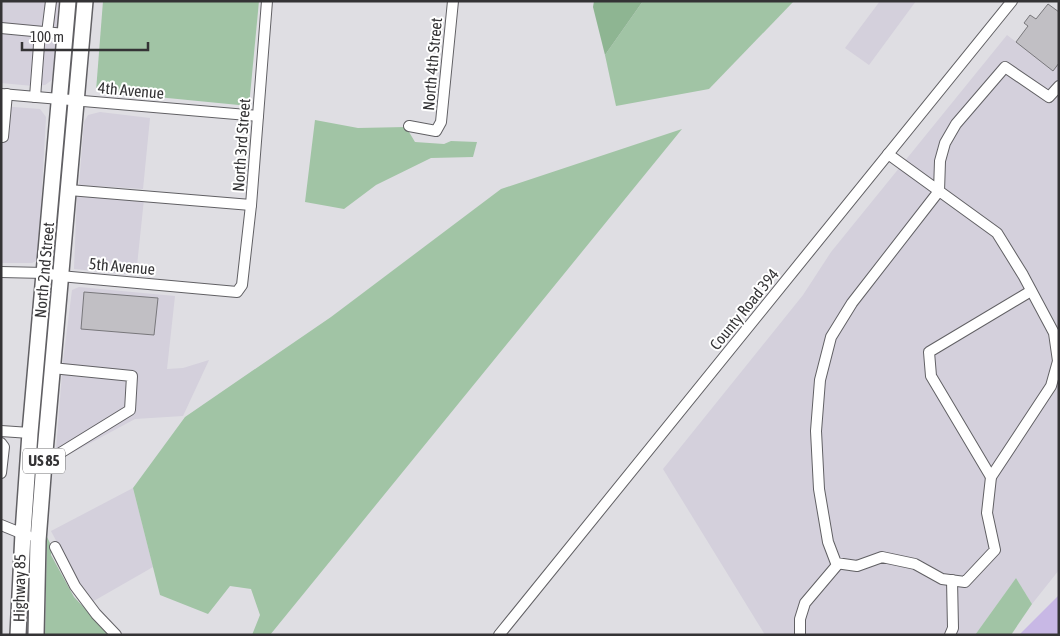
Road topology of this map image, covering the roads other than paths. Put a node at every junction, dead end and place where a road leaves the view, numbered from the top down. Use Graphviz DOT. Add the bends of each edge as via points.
graph roads {
  1 [pos="51,1"];
  2 [pos="68,1"];
  3 [pos="86,1"];
  4 [pos="267,1"];
  5 [pos="453,1"];
  6 [pos="1012,1"];
  7 [pos="1,28"];
  8 [pos="43,32"];
  9 [pos="65,34"];
  10 [pos="1059,86"];
  11 [pos="4,94"];
  12 [pos="34,97"];
  13 [pos="59,100"];
  14 [pos="77,101"];
  15 [pos="258,116"];
  16 [pos="409,126"];
  17 [pos="3,137"];
  18 [pos="888,154"];
  19 [pos="69,190"];
  20 [pos="938,191"];
  21 [pos="251,205"];
  22 [pos="1,272"];
  23 [pos="45,273"];
  24 [pos="60,276"];
  25 [pos="239,291"];
  26 [pos="1031,291"];
  27 [pos="52,368"];
  28 [pos="1,432"];
  29 [pos="30,433"];
  30 [pos="1,443"];
  31 [pos="44,462"];
  32 [pos="2,472"];
  33 [pos="991,476"];
  34 [pos="1,525"];
  35 [pos="23,533"];
  36 [pos="38,541"];
  37 [pos="55,548"];
  38 [pos="838,564"];
  39 [pos="952,580"];
  40 [pos="18,635"];
  41 [pos="36,635"];
  42 [pos="116,635"];
  43 [pos="498,635"];
  44 [pos="800,635"];
  45 [pos="950,635"];
  1 -- 8 [label="street"];
  2 -- 9 [label="highway, North 2nd Street / US 85"];
  3 -- 14 [label="highway, North 2nd Street / US 85"];
  4 -- 15 [label="street, North 3rd Street"];
  5 -- 16 [label="street, North 4th Street" via="441,122 436,131"];
  6 -- 18 [label="street, County Road 394"];
  7 -- 8 [label="street"];
  8 -- 9 [label="street"];
  8 -- 12 [label="street"];
  9 -- 13 [label="highway, North 2nd Street / US 85"];
  10 -- 20 [label="street" via="1049,97 1005,67 956,124 945,143"];
  11 -- 12 [label="street, 4th Avenue"];
  11 -- 17 [label="street"];
  12 -- 13 [label="street, 4th Avenue"];
  13 -- 14 [label="street, 4th Avenue"];
  13 -- 23 [label="highway, North 2nd Street / US 85"];
  14 -- 15 [label="street, 4th Avenue"];
  14 -- 19 [label="highway, North 2nd Street / US 85"];
  15 -- 21 [label="street, North 3rd Street"];
  18 -- 20 [label="street"];
  18 -- 43 [label="street, County Road 394"];
  19 -- 21 [label="street"];
  19 -- 24 [label="highway, North 2nd Street / US 85"];
  20 -- 26 [label="street" via="997,233"];
  20 -- 38 [label="street" via="852,302 831,337 820,380 816,431 818,489 828,542"];
  21 -- 25 [label="street, North 3rd Street"];
  22 -- 23 [label="street, 5th Avenue"];
  23 -- 24 [label="street, 5th Avenue"];
  23 -- 29 [label="highway, North 2nd Street / US 85"];
  24 -- 25 [label="street, 5th Avenue"];
  24 -- 27 [label="highway, North 2nd Street / US 85"];
  26 -- 33 [label="street" via="1054,333 1058,361 1051,386"];
  26 -- 33 [label="street" via="929,352 931,376"];
  27 -- 31 [label="highway, North 2nd Street / US 85"];
  27 -- 31 [label="street" via="132,376 130,410"];
  28 -- 29 [label="street"];
  29 -- 35 [label="highway, North 2nd Street / US 85"];
  30 -- 32 [label="street" via="4,447"];
  31 -- 36 [label="highway, North 2nd Street / US 85"];
  33 -- 39 [label="street" via="987,513 995,550 964,582"];
  34 -- 35 [label="street"];
  35 -- 36 [label="street"];
  35 -- 40 [label="highway, Highway 85 / US 85"];
  36 -- 41 [label="highway, Highway 85 / US 85"];
  37 -- 42 [label="street" via="75,586"];
  38 -- 39 [label="street" via="857,566 882,557 915,564 942,579"];
  38 -- 44 [label="street" via="806,603 800,619"];
  39 -- 45 [label="street" via="953,628"];
}
